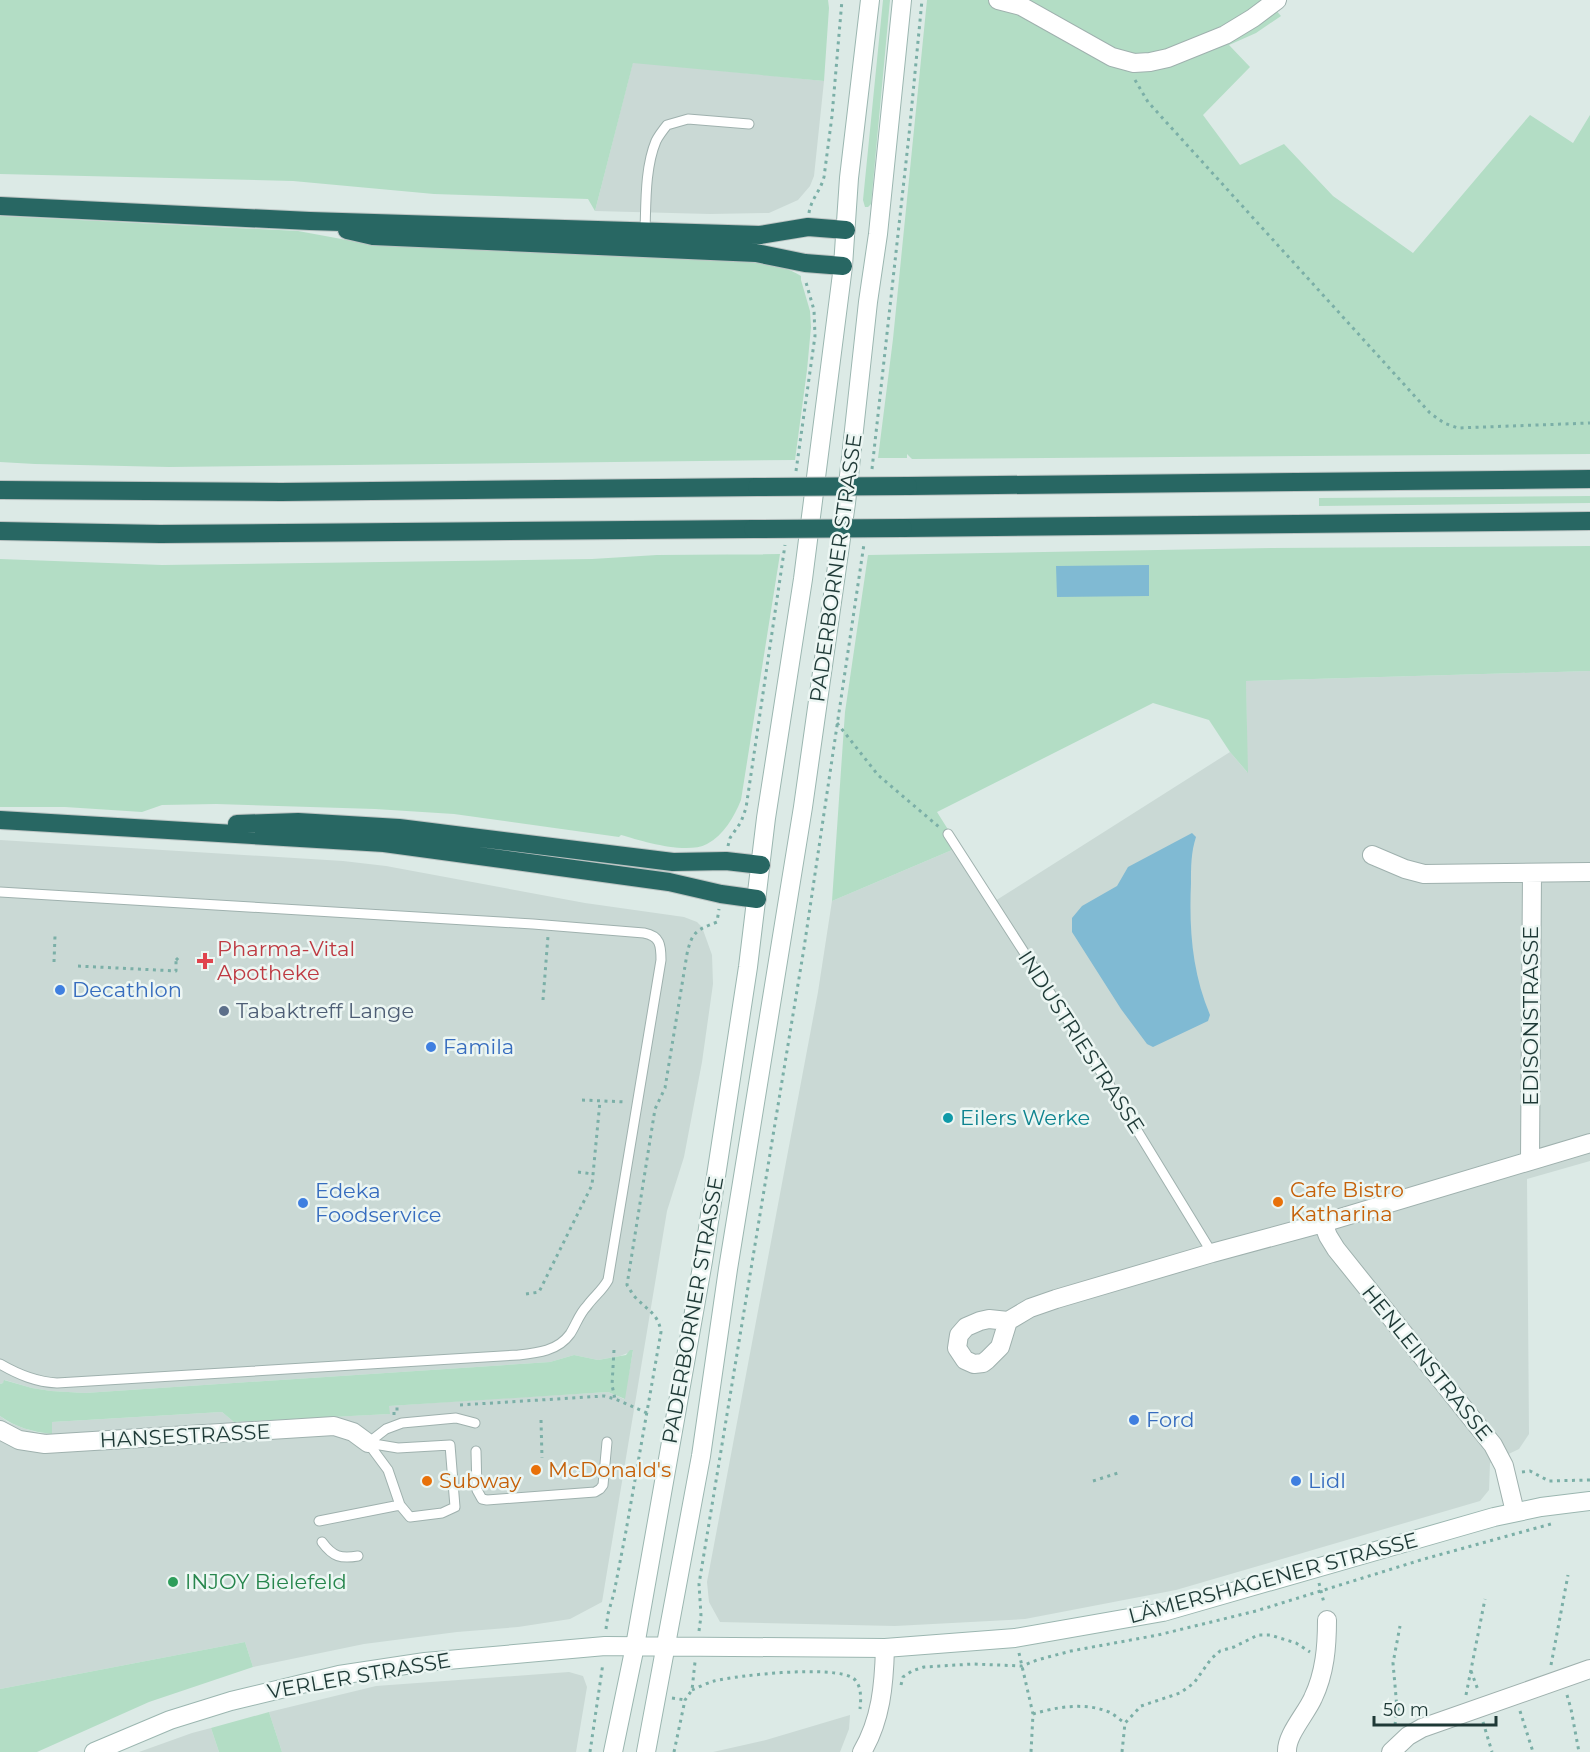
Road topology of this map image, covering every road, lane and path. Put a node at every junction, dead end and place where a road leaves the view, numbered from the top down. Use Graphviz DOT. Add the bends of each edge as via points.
graph roads {
  1 [pos="842,0"];
  2 [pos="870,0"];
  3 [pos="902,0"];
  4 [pos="998,0"];
  5 [pos="1277,0"];
  6 [pos="1134,63"];
  7 [pos="749,124"];
  8 [pos="0,206"];
  9 [pos="310,221"];
  10 [pos="807,227"];
  11 [pos="846,230"];
  12 [pos="645,231"];
  13 [pos="878,234"];
  14 [pos="805,262"];
  15 [pos="843,266"];
  16 [pos="874,267"];
  17 [pos="1590,423"];
  18 [pos="1590,479"];
  19 [pos="794,481"];
  20 [pos="0,484"];
  21 [pos="0,490"];
  22 [pos="21,491"];
  23 [pos="1590,521"];
  24 [pos="0,531"];
  25 [pos="786,539"];
  26 [pos="837,723"];
  27 [pos="0,820"];
  28 [pos="121,828"];
  29 [pos="948,834"];
  30 [pos="728,843"];
  31 [pos="1372,855"];
  32 [pos="761,865"];
  33 [pos="793,869"];
  34 [pos="1590,872"];
  35 [pos="1532,873"];
  36 [pos="0,892"];
  37 [pos="757,899"];
  38 [pos="788,904"];
  39 [pos="717,922"];
  40 [pos="549,926"];
  41 [pos="56,936"];
  42 [pos="54,962"];
  43 [pos="181,963"];
  44 [pos="78,966"];
  45 [pos="543,1000"];
  46 [pos="582,1100"];
  47 [pos="600,1101"];
  48 [pos="637,1102"];
  49 [pos="658,1103"];
  50 [pos="1590,1143"];
  51 [pos="1530,1160"];
  52 [pos="578,1172"];
  53 [pos="593,1174"];
  54 [pos="1323,1222"];
  55 [pos="1212,1252"];
  56 [pos="526,1294"];
  57 [pos="1008,1320"];
  58 [pos="614,1350"];
  59 [pos="0,1364"];
  60 [pos="615,1399"];
  61 [pos="459,1405"];
  62 [pos="405,1409"];
  63 [pos="647,1413"];
  64 [pos="541,1420"];
  65 [pos="475,1423"];
  66 [pos="394,1425"];
  67 [pos="0,1430"];
  68 [pos="607,1442"];
  69 [pos="368,1443"];
  70 [pos="476,1451"];
  71 [pos="542,1458"];
  72 [pos="1118,1473"];
  73 [pos="1508,1479"];
  74 [pos="1590,1480"];
  75 [pos="1093,1481"];
  76 [pos="1590,1501"];
  77 [pos="400,1505"];
  78 [pos="1515,1512"];
  79 [pos="319,1521"];
  80 [pos="322,1542"];
  81 [pos="358,1556"];
  82 [pos="1316,1569"];
  83 [pos="1568,1575"];
  84 [pos="1485,1599"];
  85 [pos="1326,1620"];
  86 [pos="1400,1626"];
  87 [pos="1016,1638"];
  88 [pos="605,1646"];
  89 [pos="635,1646"];
  90 [pos="667,1646"];
  91 [pos="885,1648"];
  92 [pos="1324,1661"];
  93 [pos="1590,1669"];
  94 [pos="1471,1670"];
  95 [pos="1555,1682"];
  96 [pos="693,1690"];
  97 [pos="1514,1695"];
  98 [pos="1475,1709"];
  99 [pos="860,1711"];
  100 [pos="1033,1714"];
  101 [pos="1125,1723"];
  102 [pos="94,1752"];
  103 [pos="590,1752"];
  104 [pos="613,1752"];
  105 [pos="646,1752"];
  106 [pos="862,1752"];
  107 [pos="1031,1752"];
  108 [pos="1122,1752"];
  109 [pos="1287,1752"];
  110 [pos="1391,1752"];
  111 [pos="1492,1752"];
  112 [pos="1533,1752"];
  113 [pos="1579,1752"];
  1 -- 10 [label="path" via="824,177 810,207"];
  2 -- 11 [label="main road, PADERBORNER STRASSE"];
  3 -- 13 [label="main road, PADERBORNER STRASSE"];
  4 -- 6 [label="main road" via="1021,6 1112,57"];
  5 -- 6 [label="main road" via="1225,35 1168,58"];
  6 -- 17 [label="path" via="1135,83 1148,102 1430,413 1458,428"];
  7 -- 12 [label="lane" via="688,119 666,125 652,154"];
  8 -- 9 [label="highway"];
  9 -- 12 [label="highway"];
  9 -- 14 [label="highway" via="373,236 756,253"];
  10 -- 11 [label="highway"];
  10 -- 12 [label="highway" via="760,235"];
  11 -- 13 [label="main road"];
  11 -- 15 [label="main road, PADERBORNER STRASSE"];
  13 -- 16 [label="main road, PADERBORNER STRASSE"];
  14 -- 15 [label="highway"];
  14 -- 19 [label="path" via="815,336"];
  15 -- 16 [label="main road"];
  15 -- 32 [label="main road, PADERBORNER STRASSE"];
  16 -- 33 [label="main road, PADERBORNER STRASSE" via="846,502"];
  18 -- 22 [label="highway, bridge"];
  20 -- 22 [label="highway"];
  21 -- 22 [label="highway"];
  23 -- 24 [label="highway, bridge" via="183,534"];
  25 -- 30 [label="path" via="746,808"];
  26 -- 29 [label="path" via="878,775"];
  27 -- 28 [label="highway"];
  28 -- 32 [label="highway" via="298,822 411,829 673,862"];
  28 -- 37 [label="highway" via="384,843 669,882"];
  29 -- 55 [label="lane, INDUSTRIESTRASSE"];
  31 -- 35 [label="main road" via="1424,873"];
  32 -- 33 [label="main road"];
  32 -- 37 [label="main road, PADERBORNER STRASSE"];
  33 -- 38 [label="main road, PADERBORNER STRASSE"];
  34 -- 35 [label="main road"];
  35 -- 51 [label="main road, EDISONSTRASSE"];
  36 -- 40 [label="lane"];
  37 -- 38 [label="main road"];
  37 -- 89 [label="main road, PADERBORNER STRASSE" via="708,1228"];
  38 -- 90 [label="main road, PADERBORNER STRASSE"];
  39 -- 49 [label="path" via="698,930 690,940 665,1088"];
  40 -- 45 [label="path"];
  40 -- 48 [label="lane" via="652,934 659,940 661,960"];
  41 -- 42 [label="path"];
  43 -- 44 [label="path" via="176,958 176,971"];
  46 -- 47 [label="path"];
  47 -- 48 [label="path"];
  47 -- 53 [label="path"];
  48 -- 49 [label="path"];
  48 -- 59 [label="lane" via="608,1280 568,1336 549,1350 57,1383 40,1382"];
  49 -- 63 [label="path" via="627,1285 659,1321 661,1332"];
  50 -- 51 [label="main road"];
  51 -- 54 [label="main road"];
  52 -- 53 [label="path"];
  53 -- 56 [label="path" via="590,1192 540,1292"];
  54 -- 55 [label="main road"];
  54 -- 73 [label="main road, HENLEINSTRASSE" via="1336,1249 1493,1445"];
  55 -- 57 [label="main road" via="1056,1299"];
  58 -- 60 [label="path"];
  60 -- 61 [label="path" via="604,1396"];
  60 -- 63 [label="path"];
  62 -- 66 [label="path" via="394,1409"];
  63 -- 88 [label="path"];
  64 -- 71 [label="path"];
  65 -- 66 [label="lane" via="456,1418"];
  66 -- 69 [label="lane"];
  67 -- 69 [label="main road, HANSESTRASSE" via="19,1440 45,1444 334,1426 353,1432"];
  68 -- 70 [label="lane" via="600,1490 487,1500 477,1490"];
  69 -- 77 [label="lane" via="388,1470"];
  69 -- 77 [label="lane" via="398,1448 450,1445 454,1507 442,1514 410,1517"];
  72 -- 75 [label="path"];
  73 -- 74 [label="path" via="1530,1471 1549,1480"];
  73 -- 78 [label="main road, HENLEINSTRASSE"];
  76 -- 78 [label="main road, LÄMERSHAGENER STRASSE"];
  77 -- 79 [label="lane"];
  78 -- 82 [label="main road, LÄMERSHAGENER STRASSE"];
  80 -- 81 [label="lane" via="338,1556"];
  82 -- 85 [label="path"];
  82 -- 87 [label="main road, LÄMERSHAGENER STRASSE" via="1163,1612"];
  83 -- 95 [label="path"];
  84 -- 94 [label="path"];
  85 -- 92 [label="main road"];
  86 -- 110 [label="path" via="1392,1663 1397,1708"];
  87 -- 91 [label="main road, LÄMERSHAGENER STRASSE"];
  87 -- 100 [label="path"];
  88 -- 89 [label="main road, VERLER STRASSE"];
  88 -- 102 [label="main road, VERLER STRASSE" via="425,1662 339,1675 170,1720"];
  88 -- 103 [label="path"];
  89 -- 90 [label="main road, LÄMERSHAGENER STRASSE"];
  89 -- 104 [label="main road, PADERBORNER STRASSE"];
  90 -- 91 [label="main road, LÄMERSHAGENER STRASSE"];
  90 -- 105 [label="main road, PADERBORNER STRASSE"];
  91 -- 106 [label="main road" via="879,1711"];
  92 -- 101 [label="path" via="1281,1637 1258,1635 1220,1651 1194,1683 1180,1693 1141,1706"];
  92 -- 109 [label="main road" via="1313,1698"];
  93 -- 95 [label="main road"];
  94 -- 98 [label="path"];
  94 -- 98 [label="path"];
  95 -- 97 [label="main road"];
  95 -- 113 [label="path" via="1571,1709"];
  96 -- 99 [label="path" via="713,1681 750,1676 842,1673 857,1682"];
  97 -- 98 [label="main road"];
  97 -- 112 [label="path"];
  98 -- 110 [label="main road" via="1418,1730"];
  98 -- 111 [label="path"];
  100 -- 101 [label="path" via="1083,1707 1110,1713"];
  100 -- 107 [label="path"];
  101 -- 108 [label="path"];
}
